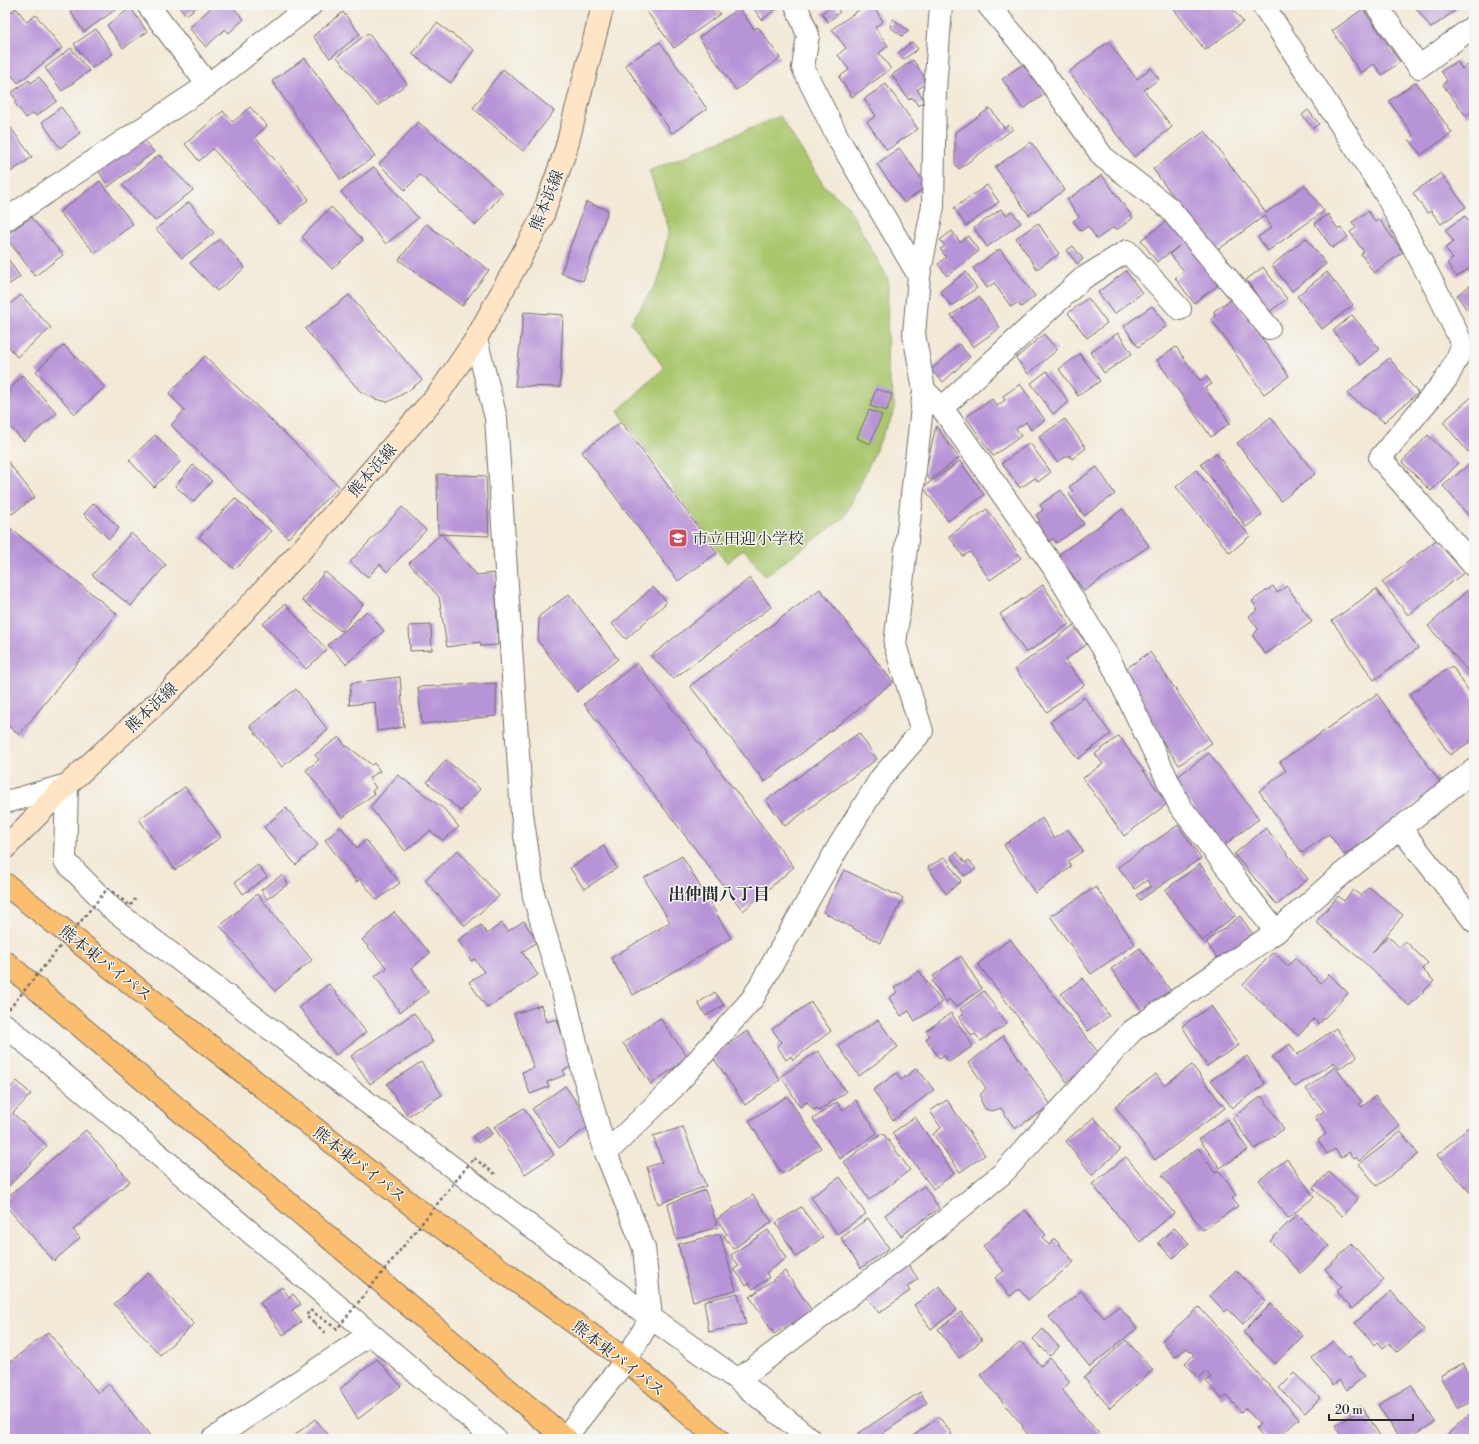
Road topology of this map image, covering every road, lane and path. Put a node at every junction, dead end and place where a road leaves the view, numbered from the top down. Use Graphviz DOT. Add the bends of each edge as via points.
graph roads {
  1 [pos="148,5"];
  2 [pos="311,5"];
  3 [pos="603,5"];
  4 [pos="796,5"];
  5 [pos="941,5"];
  6 [pos="988,5"];
  7 [pos="1263,5"];
  8 [pos="1376,5"];
  9 [pos="1474,26"];
  10 [pos="208,85"];
  11 [pos="5,220"];
  12 [pos="919,276"];
  13 [pos="1180,309"];
  14 [pos="1269,328"];
  15 [pos="476,338"];
  16 [pos="1469,343"];
  17 [pos="924,390"];
  18 [pos="942,408"];
  19 [pos="1474,566"];
  20 [pos="1474,770"];
  21 [pos="67,785"];
  22 [pos="5,800"];
  23 [pos="1400,828"];
  24 [pos="5,848"];
  25 [pos="5,884"];
  26 [pos="135,899"];
  27 [pos="1474,921"];
  28 [pos="1276,932"];
  29 [pos="5,962"];
  30 [pos="5,1014"];
  31 [pos="5,1025"];
  32 [pos="606,1153"];
  33 [pos="495,1174"];
  34 [pos="651,1318"];
  35 [pos="370,1334"];
  36 [pos="329,1336"];
  37 [pos="626,1360"];
  38 [pos="738,1380"];
  39 [pos="213,1439"];
  40 [pos="495,1439"];
  41 [pos="565,1439"];
  42 [pos="718,1439"];
  43 [pos="810,1439"];
  1 -- 10 [label="street"];
  2 -- 10 [label="street"];
  3 -- 15 [label="main road, 熊本浜線" via="566,148 542,218"];
  4 -- 12 [label="street" via="808,35 803,68 839,140"];
  5 -- 12 [label="street" via="935,91 933,206"];
  6 -- 14 [label="street" via="1033,58 1103,157 1169,208"];
  7 -- 16 [label="street" via="1385,193 1442,299"];
  8 -- 9 [label="street" via="1419,67"];
  10 -- 11 [label="street"];
  12 -- 17 [label="street" via="914,334"];
  13 -- 18 [label="street" via="1127,251 1082,279"];
  15 -- 21 [label="main road, 熊本浜線" via="439,393 318,532 171,690"];
  15 -- 32 [label="street" via="496,418 522,814 534,897 566,1002"];
  16 -- 19 [label="street" via="1447,378 1380,458"];
  17 -- 18 [label="street"];
  17 -- 32 [label="street" via="895,645 922,731 881,778 752,998 673,1088"];
  18 -- 28 [label="street" via="1052,565 1110,660 1180,806"];
  20 -- 23 [label="street"];
  21 -- 22 [label="street" via="10,801"];
  21 -- 24 [label="main road, 熊本浜線"];
  21 -- 34 [label="street" via="65,862 112,908"];
  23 -- 27 [label="street"];
  23 -- 28 [label="street" via="1342,874"];
  25 -- 37 [label="highway, 熊本東バイパス" via="423,1214"];
  26 -- 30 [label="path, bridge" via="130,906 108,888"];
  28 -- 38 [label="street" via="1132,1031 1003,1173 907,1252"];
  29 -- 41 [label="highway"];
  31 -- 35 [label="street"];
  32 -- 34 [label="street" via="644,1248"];
  33 -- 36 [label="path, bridge" via="474,1158 336,1329 310,1310 306,1316"];
  34 -- 37 [label="street"];
  34 -- 38 [label="street"];
  35 -- 39 [label="street"];
  35 -- 40 [label="street"];
  37 -- 41 [label="street"];
  37 -- 42 [label="highway, 熊本東バイパス"];
  38 -- 43 [label="street"];
}
